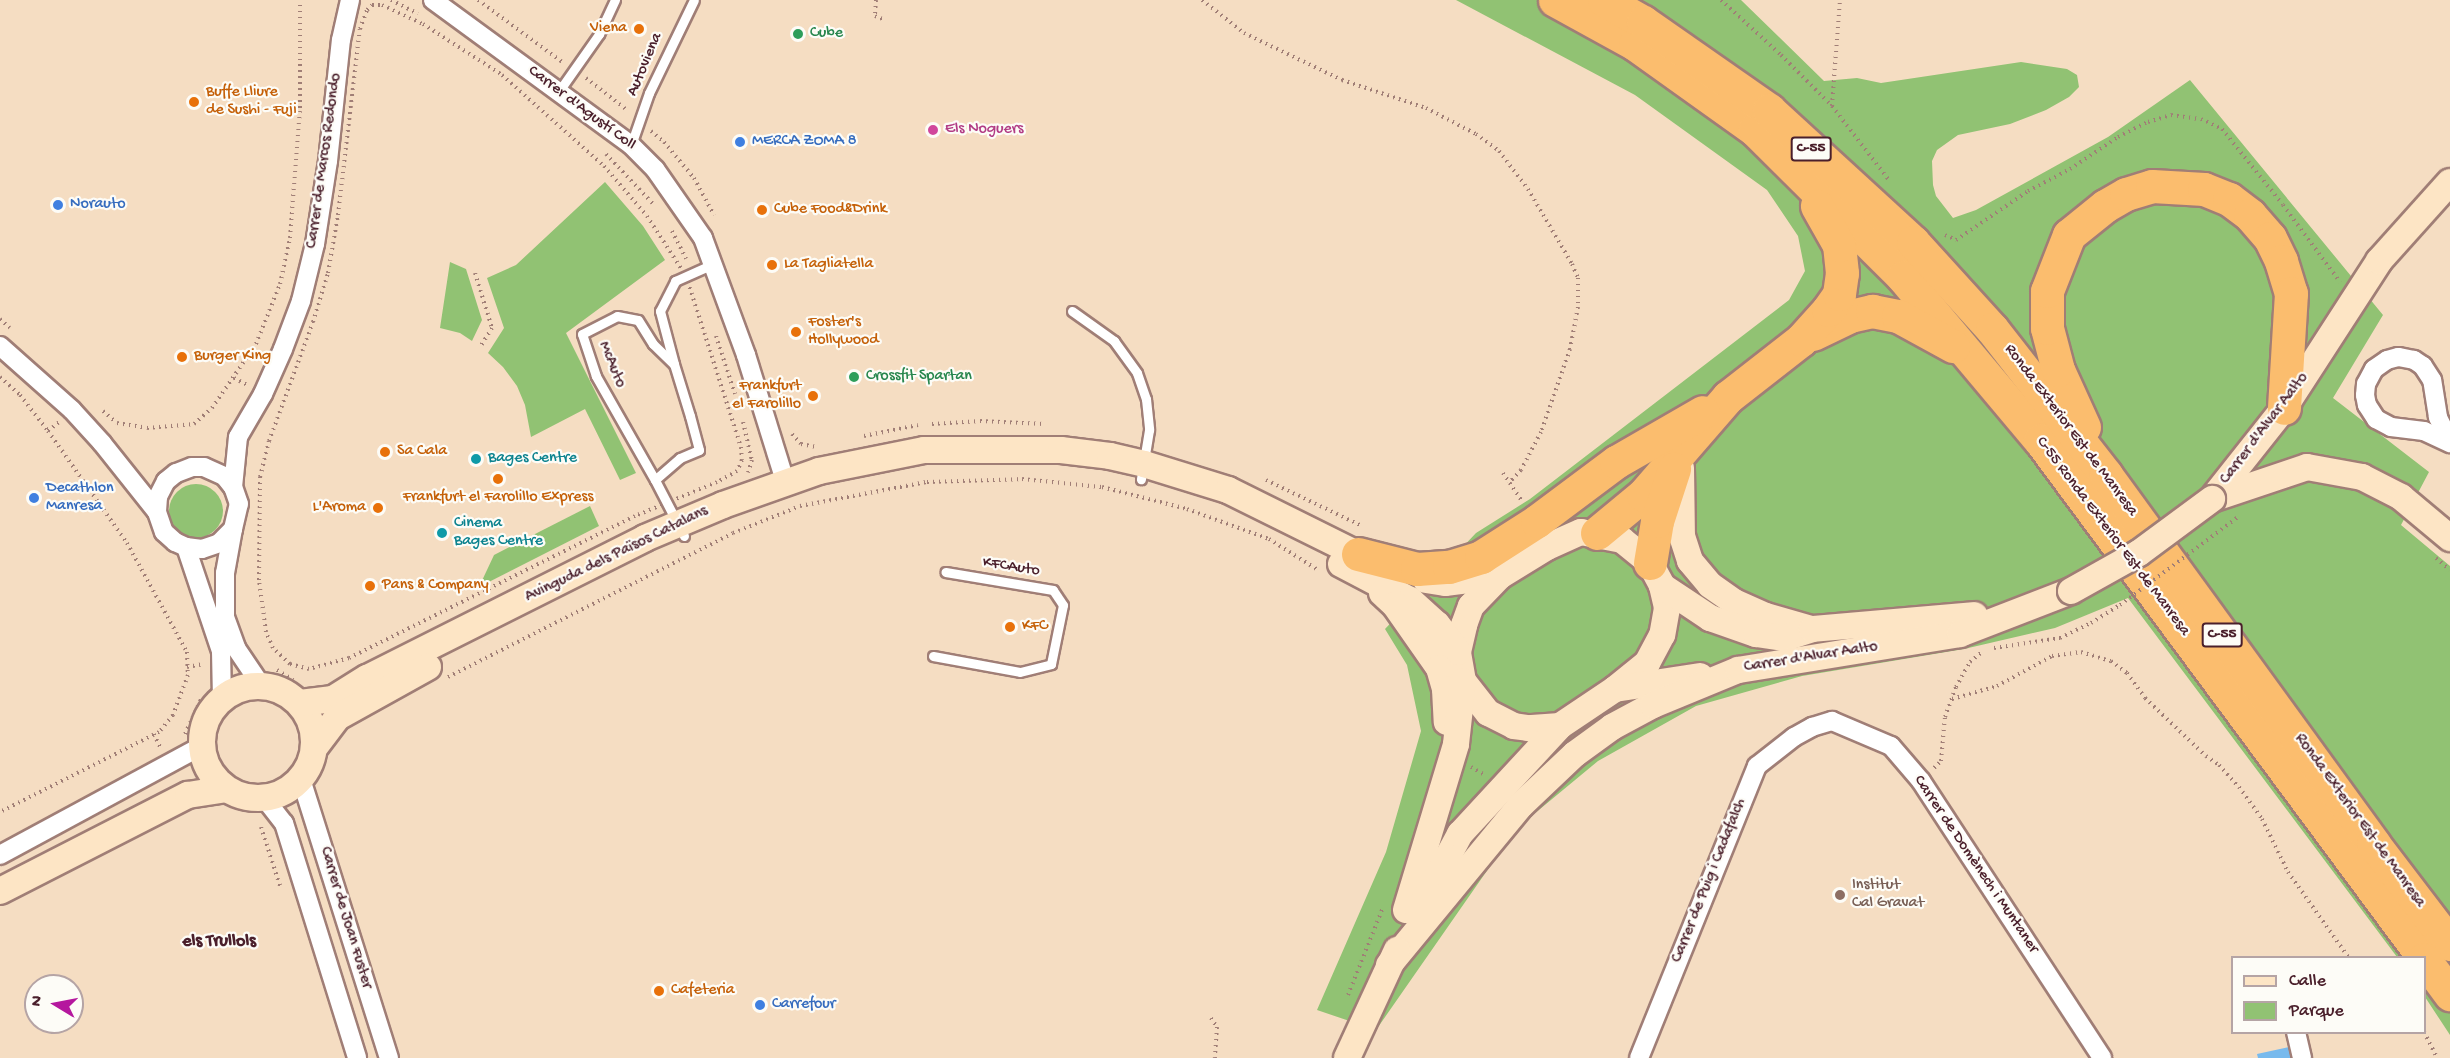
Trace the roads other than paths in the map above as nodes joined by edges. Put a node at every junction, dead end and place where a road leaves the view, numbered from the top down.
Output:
1 (350, 0) edge
2 (434, 0) edge
3 (615, 0) edge
4 (694, 0) edge
5 (1555, 0) edge
6 (1604, 0) edge
7 (559, 91) junction
8 (631, 145) junction
9 (1797, 171) junction
10 (2450, 182) edge
11 (713, 264) junction
12 (1072, 311) dead end
13 (1802, 340) junction
14 (0, 346) edge
15 (1974, 359) junction
16 (674, 364) junction
17 (1728, 397) junction
18 (2284, 408) junction
19 (2450, 443) edge
20 (1680, 451) junction
21 (1143, 471) junction
22 (2106, 475) junction
23 (655, 480) junction
24 (785, 481) junction
25 (234, 487) junction
26 (2212, 499) junction
27 (157, 512) junction
28 (677, 523) junction
29 (233, 529) junction
30 (1597, 533) junction
31 (186, 547) junction
32 (2442, 547) edge
33 (1361, 565) junction
34 (946, 572) dead end
35 (1656, 574) junction
36 (1500, 576) junction
37 (2021, 610) junction
38 (1812, 629) junction
39 (1458, 652) junction
40 (933, 656) dead end
41 (1738, 670) junction
42 (266, 676) junction
43 (1463, 681) junction
44 (1615, 689) junction
45 (301, 693) junction
46 (222, 699) junction
47 (1560, 726) junction
48 (1812, 727) joint
49 (315, 747) junction
50 (204, 755) junction
51 (1449, 770) junction
52 (301, 779) junction
53 (226, 789) junction
54 (188, 795) junction
55 (262, 810) junction
56 (0, 855) edge
57 (0, 891) edge
58 (2450, 944) edge
59 (2423, 956) edge
60 (2426, 961) edge
61 (1389, 965) junction
62 (2450, 994) edge
63 (2296, 1034) edge
64 (357, 1058) edge
65 (389, 1058) edge
66 (1347, 1058) edge
67 (1639, 1058) edge
68 (2102, 1058) edge
69 (2302, 1058) edge

1 - 25 street, Carrer de Marcos Redondo
2 - 7 street, Carrer d'Agustí Coll
3 - 7 lane
4 - 8 lane, Autoviena
5 - 9 highway, C-55
6 - 22 highway, Ronda Exterior Est de Manresa / C-55
7 - 8 street, Carrer d'Agustí Coll
8 - 11 street, Carrer d'Agustí Coll
9 - 13 highway
9 - 15 highway, C-55 Ronda Exterior Est de Manresa / C-55
10 - 18 street, Carrer d'Alvar Aalto
11 - 16 lane
11 - 24 street, Carrer d'Agustí Coll
12 - 21 lane
13 - 15 highway
13 - 17 highway
14 - 27 street
15 - 59 highway, C-55 Ronda Exterior Est de Manresa / C-55
16 - 23 lane, McAuto
16 - 23 lane, McAuto
17 - 20 highway
17 - 33 highway
18 - 22 highway
18 - 26 street, Carrer d'Alvar Aalto
19 - 19 street
20 - 30 highway
20 - 35 highway
20 - 38 street
21 - 24 street, Avinguda dels Països Catalans
21 - 28 street, Avinguda dels Països Catalans
21 - 33 street, Avinguda dels Països Catalans
22 - 58 highway, Ronda Exterior Est de Manresa / C-55
23 - 28 lane, McAuto
24 - 28 street, Avinguda dels Països Catalans
25 - 27 street
25 - 29 street
26 - 32 street
26 - 37 street, Carrer d'Alvar Aalto, bridge
27 - 31 street
28 - 45 street, Avinguda dels Països Catalans
28 - 49 street, Avinguda dels Països Catalans
29 - 31 street
29 - 42 street
30 - 35 street
30 - 36 street
31 - 46 street
33 - 36 street, Avinguda dels Països Catalans
33 - 39 street
33 - 51 street
34 - 40 lane, KFCAuto
35 - 38 street, Carrer d'Alvar Aalto
35 - 44 street
36 - 39 street
37 - 38 street, Carrer d'Alvar Aalto
37 - 41 street, Carrer d'Alvar Aalto
39 - 43 street
41 - 44 street
41 - 61 street, Carrer d'Alvar Aalto
42 - 45 street
42 - 46 street
43 - 47 street
43 - 51 street, Carrer d'Alvar Aalto
44 - 47 street
45 - 49 street
46 - 50 street
47 - 61 street, Carrer d'Alvar Aalto
48 - 67 street, Carrer de Puig i Cadafalch
48 - 68 street, Carrer de Domènech i Muntaner
49 - 52 street
50 - 53 street
50 - 54 street
50 - 56 street
51 - 61 street, Carrer d'Alvar Aalto
52 - 55 street
52 - 65 street, Carrer de Joan Fuster
53 - 54 street
53 - 55 street
54 - 57 street
55 - 64 street, Carrer de Joan Fuster
60 - 62 highway, C-55 Ronda Exterior Est de Manresa / C-55
61 - 66 street, Carrer d'Alvar Aalto
63 - 69 street

